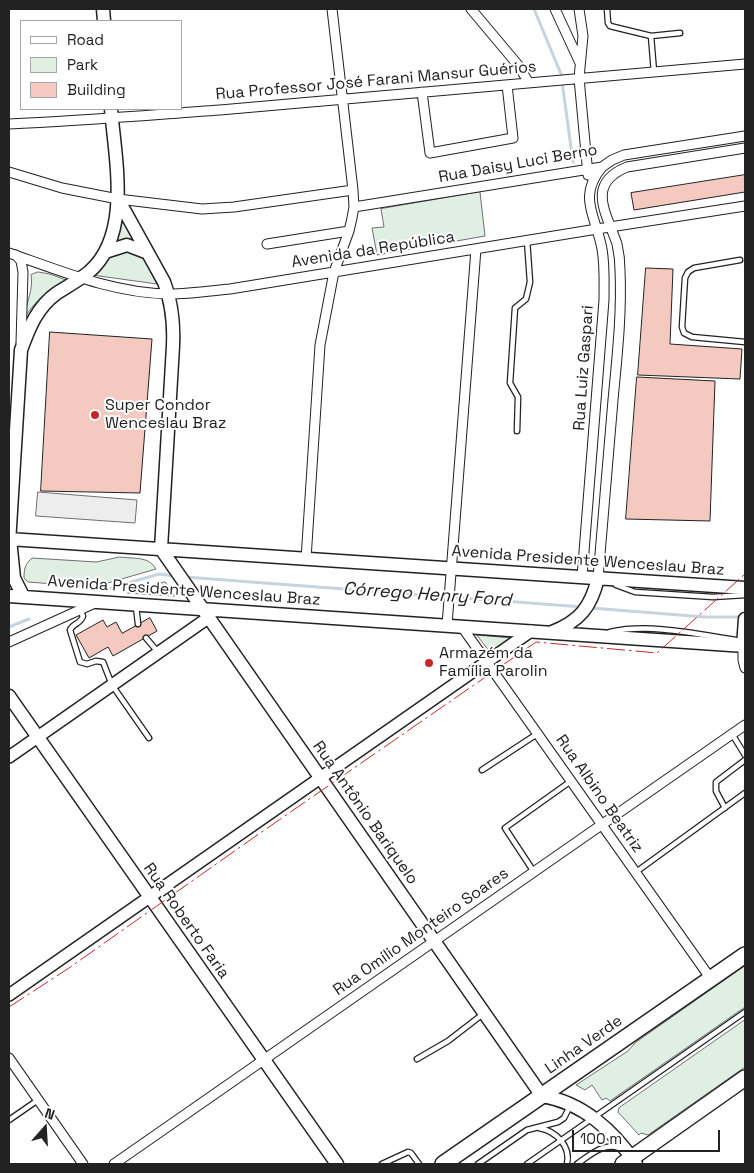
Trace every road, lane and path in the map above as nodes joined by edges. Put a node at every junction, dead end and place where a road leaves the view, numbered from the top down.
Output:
1 (332, 9) edge
2 (471, 9) edge
3 (555, 9) edge
4 (579, 9) edge
5 (607, 9) edge
6 (680, 33) dead end
7 (651, 36) junction
8 (745, 64) edge
9 (580, 65) junction
10 (654, 72) junction
11 (579, 78) junction
12 (529, 83) junction
13 (507, 85) junction
14 (422, 92) junction
15 (343, 99) junction
16 (112, 114) edge
17 (9, 124) edge
18 (745, 136) edge
19 (745, 148) edge
20 (602, 167) junction
21 (587, 169) junction
22 (9, 172) edge
23 (610, 177) joint
24 (353, 190) junction
25 (589, 190) junction
26 (118, 200) junction
27 (745, 206) edge
28 (354, 207) junction
29 (610, 227) junction
30 (597, 229) junction
31 (349, 231) junction
32 (527, 240) junction
33 (267, 244) dead end
34 (476, 249) junction
35 (106, 252) junction
36 (148, 253) junction
37 (12, 254) edge
38 (740, 260) dead end
39 (44, 265) junction
40 (23, 272) junction
41 (334, 272) junction
42 (82, 278) junction
43 (168, 294) junction
44 (745, 342) edge
45 (21, 350) junction
46 (517, 431) dead end
47 (9, 541) edge
48 (161, 549) junction
49 (306, 559) junction
50 (451, 573) junction
51 (582, 577) junction
52 (598, 581) junction
53 (745, 588) edge
54 (745, 595) edge
55 (9, 596) edge
56 (22, 596) junction
57 (98, 602) junction
58 (136, 604) junction
59 (79, 610) junction
60 (205, 613) junction
61 (745, 619) edge
62 (138, 624) dead end
63 (448, 626) junction
64 (462, 626) junction
65 (531, 631) junction
66 (551, 633) junction
67 (146, 638) dead end
68 (744, 641) edge
69 (9, 642) edge
70 (158, 653) junction
71 (488, 662) junction
72 (745, 668) edge
73 (112, 685) junction
74 (9, 696) edge
75 (745, 725) edge
76 (538, 733) junction
77 (732, 734) junction
78 (38, 737) junction
79 (149, 738) dead end
80 (745, 755) edge
81 (9, 757) edge
82 (745, 760) edge
83 (482, 770) dead end
84 (320, 778) junction
85 (571, 781) junction
86 (745, 793) edge
87 (725, 808) junction
88 (602, 824) junction
89 (534, 872) junction
90 (636, 872) junction
91 (150, 897) junction
92 (434, 941) junction
93 (745, 955) edge
94 (711, 979) junction
95 (9, 995) edge
96 (745, 1012) edge
97 (484, 1013) junction
98 (9, 1058) edge
99 (417, 1059) dead end
100 (264, 1060) junction
101 (745, 1078) edge
102 (542, 1096) junction
103 (38, 1100) junction
104 (567, 1102) junction
105 (594, 1118) junction
106 (9, 1120) edge
107 (538, 1127) junction
108 (561, 1140) junction
109 (630, 1162) edge
110 (82, 1164) edge
111 (114, 1164) edge
112 (337, 1164) edge
113 (382, 1164) edge
114 (419, 1164) edge
115 (443, 1164) edge
116 (478, 1164) edge
117 (527, 1164) edge
118 (567, 1164) edge
119 (576, 1164) edge

1 - 15 street
2 - 12 street
3 - 9 street
4 - 9 street, Rua Luiz Gaspari
5 - 7 lane
6 - 7 lane
7 - 10 lane
8 - 10 street, Rua Professor José Farani Mansur Guérios
9 - 11 street, Rua Luiz Gaspari
10 - 11 street, Rua Professor José Farani Mansur Guérios
11 - 12 street, Rua Professor José Farani Mansur Guérios
11 - 21 street, Rua Luiz Gaspari
12 - 13 street, Rua Professor José Farani Mansur Guérios
13 - 14 street, Rua Professor José Farani Mansur Guérios
13 - 14 street
14 - 15 street, Rua Professor José Farani Mansur Guérios
15 - 16 street, Rua Professor José Farani Mansur Guérios
15 - 24 street
16 - 17 street, Rua Professor José Farani Mansur Guérios
16 - 26 main road
18 - 20 street, Rua Daisy Luci Berno
19 - 23 street, Rua Daisy Luci Berno
20 - 21 street, Rua Daisy Luci Berno
20 - 25 street
21 - 25 street, Rua Luiz Gaspari
21 - 28 street, Rua Daisy Luci Berno
22 - 26 street
23 - 29 street, Rua Luiz Gaspari
24 - 26 street
24 - 28 street
25 - 30 street, Rua Luiz Gaspari
26 - 35 main road
26 - 36 main road
27 - 29 street, Avenida da República
28 - 31 street
29 - 30 street, Avenida da República
29 - 52 street, Rua Luiz Gaspari
30 - 32 street, Avenida da República
30 - 51 street, Rua Luiz Gaspari
31 - 33 street
31 - 41 street
32 - 34 street, Avenida da República
32 - 46 lane
34 - 41 street, Avenida da República
34 - 50 street
35 - 36 main road
35 - 42 main road
36 - 43 main road
37 - 39 street, Avenida da República
37 - 40 street
38 - 44 lane
39 - 40 street
39 - 42 street, Avenida da República
40 - 45 street
41 - 43 street, Avenida da República
41 - 49 street
42 - 43 street, Avenida da República
42 - 45 main road
43 - 48 main road
45 - 47 main road
47 - 48 main road, Avenida Presidente Wenceslau Braz
47 - 56 main road
48 - 49 main road, Avenida Presidente Wenceslau Braz
48 - 60 main road, Rua Antônio Bariquelo
49 - 50 main road, Avenida Presidente Wenceslau Braz
50 - 51 main road, Avenida Presidente Wenceslau Braz
50 - 63 street
51 - 52 main road, Avenida Presidente Wenceslau Braz
52 - 53 main road, Avenida Presidente Wenceslau Braz
52 - 54 lane
52 - 66 main road
55 - 56 main road, Avenida Presidente Wenceslau Braz
56 - 57 main road, Avenida Presidente Wenceslau Braz
57 - 58 main road, Avenida Presidente Wenceslau Braz
57 - 59 street
58 - 60 main road, Avenida Presidente Wenceslau Braz
58 - 62 lane
59 - 69 street
59 - 73 lane
60 - 63 main road, Avenida Presidente Wenceslau Braz
60 - 70 street
60 - 84 main road, Rua Antônio Bariquelo
61 - 68 main road
63 - 64 main road, Avenida Presidente Wenceslau Braz
64 - 65 main road, Avenida Presidente Wenceslau Braz
64 - 71 street, Rua Albino Beatriz
65 - 66 main road, Avenida Presidente Wenceslau Braz
65 - 71 street
66 - 68 main road, Avenida Presidente Wenceslau Braz
67 - 70 lane
68 - 72 street
70 - 73 street
71 - 76 street, Rua Albino Beatriz
71 - 84 street
73 - 78 street
73 - 79 lane
74 - 78 main road, Rua Roberto Faria
75 - 77 street, Rua Omílio Monteiro Soares
76 - 83 lane
76 - 85 street, Rua Albino Beatriz
77 - 80 lane
77 - 88 street, Rua Omílio Monteiro Soares
78 - 81 street
78 - 91 main road, Rua Roberto Faria
82 - 87 lane
84 - 91 street
84 - 92 main road, Rua Antônio Bariquelo
85 - 88 street, Rua Albino Beatriz
85 - 89 lane
86 - 87 lane
87 - 90 lane
88 - 89 street, Rua Omílio Monteiro Soares
88 - 90 street, Rua Albino Beatriz
89 - 92 street, Rua Omílio Monteiro Soares
90 - 94 street, Rua Albino Beatriz
91 - 95 street
91 - 100 main road, Rua Roberto Faria
92 - 97 main road, Rua Antônio Bariquelo
92 - 100 street, Rua Omílio Monteiro Soares
93 - 94 highway, Linha Verde
94 - 102 highway, Linha Verde
96 - 105 lane
97 - 99 lane
97 - 102 main road, Rua Antônio Bariquelo
98 - 103 street
100 - 111 street, Rua Omílio Monteiro Soares
100 - 112 main road, Rua Roberto Faria
101 - 109 highway
102 - 104 main road
102 - 115 highway, Linha Verde
103 - 106 lane
103 - 110 street
104 - 105 main road
104 - 107 lane
105 - 108 lane
105 - 109 main road
107 - 108 lane
107 - 116 lane
108 - 117 lane
108 - 118 lane
109 - 119 lane
113 - 114 lane

